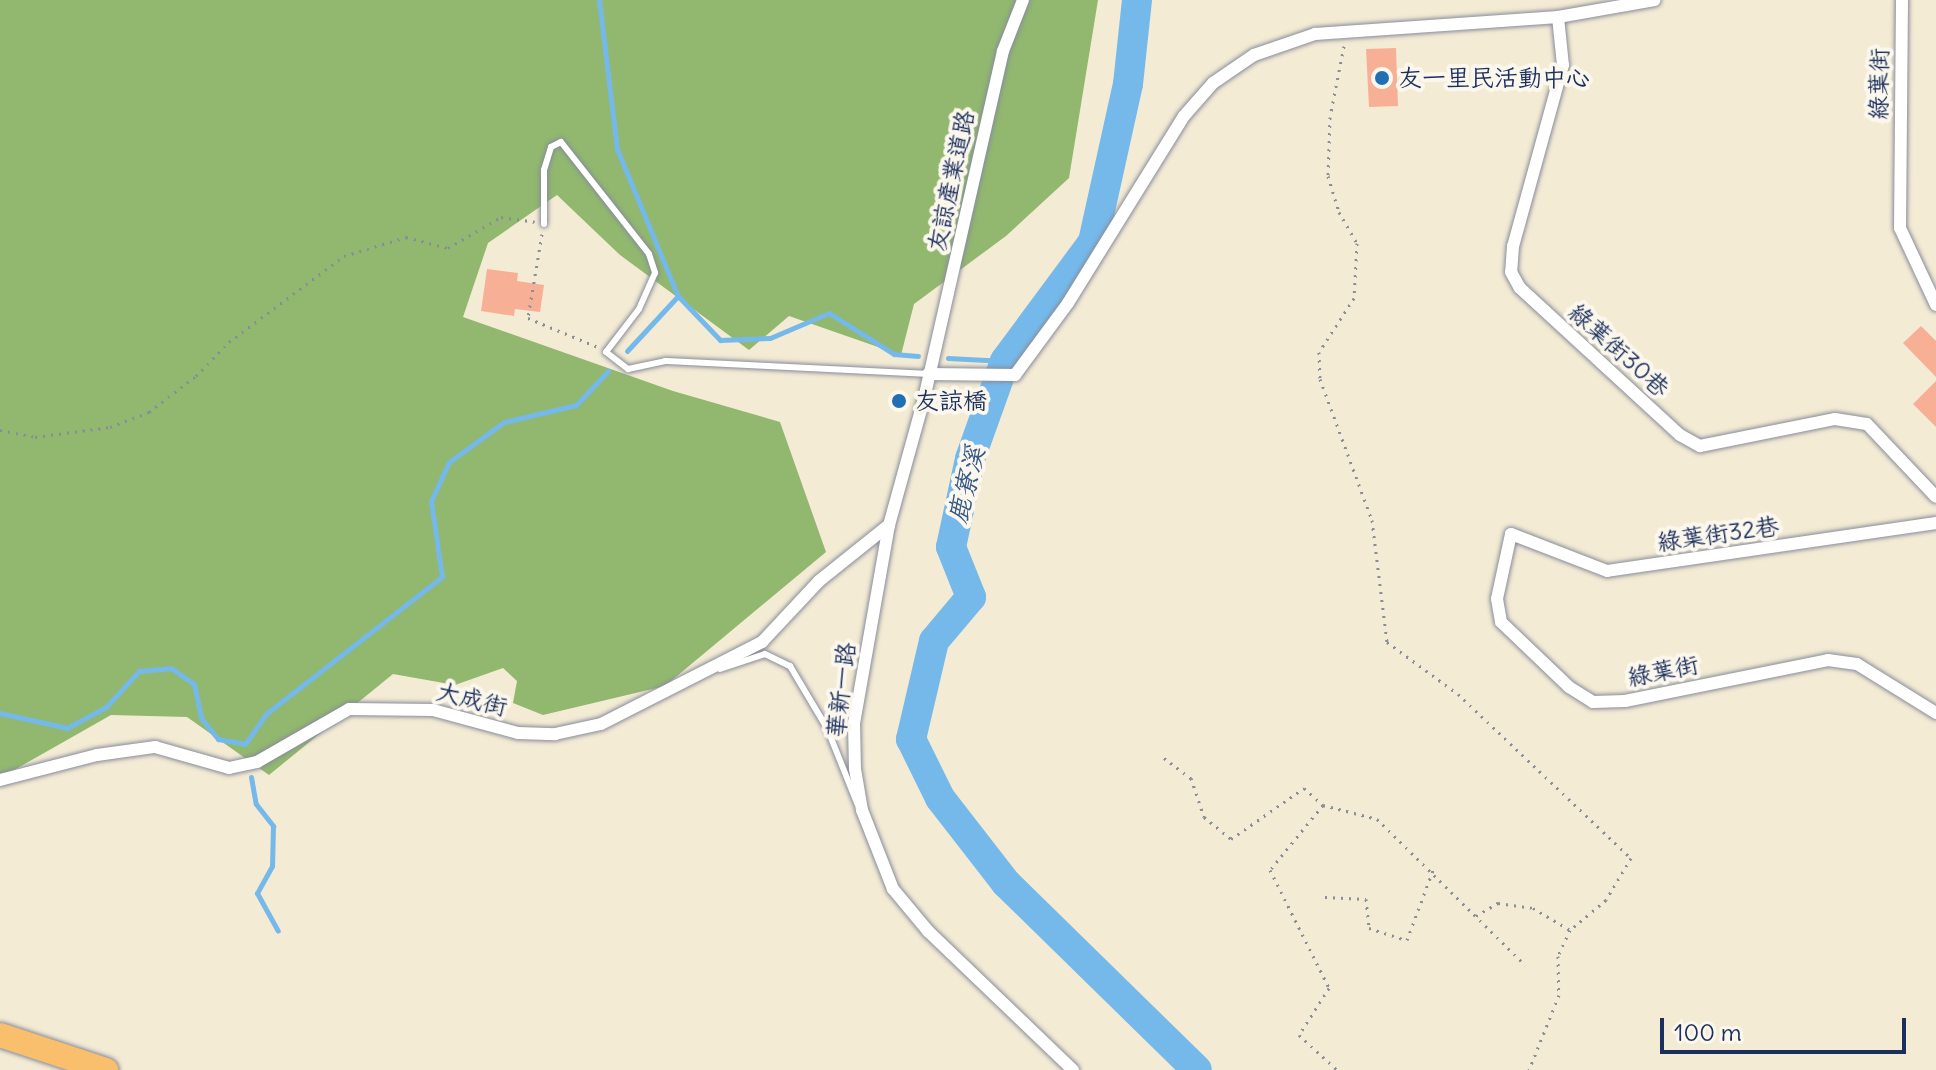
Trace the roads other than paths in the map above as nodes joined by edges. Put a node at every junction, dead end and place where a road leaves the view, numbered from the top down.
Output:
1 (1023, 0) edge
2 (1655, 0) edge
3 (1902, 0) edge
4 (1558, 17) junction
5 (544, 224) road end
6 (1936, 305) edge
7 (928, 374) junction
8 (1936, 497) edge
9 (1936, 523) edge
10 (889, 525) junction
11 (1511, 534) joint
12 (682, 681) junction
13 (1936, 713) edge
14 (0, 780) edge
15 (862, 810) junction
16 (0, 1035) edge
17 (106, 1070) edge
18 (1073, 1070) edge

1 - 7 street, 友諒產業道路
2 - 4 street
3 - 6 street, 綠葉街
4 - 7 street
4 - 8 street, 綠葉街30巷
5 - 7 lane
7 - 10 street, 華新一路
9 - 11 street, 綠葉街32巷
10 - 12 street, 大成街
10 - 15 street, 華新一路
11 - 13 street, 綠葉街
12 - 14 street, 大成街
12 - 15 lane
15 - 18 street, 華新一路
16 - 17 highway

